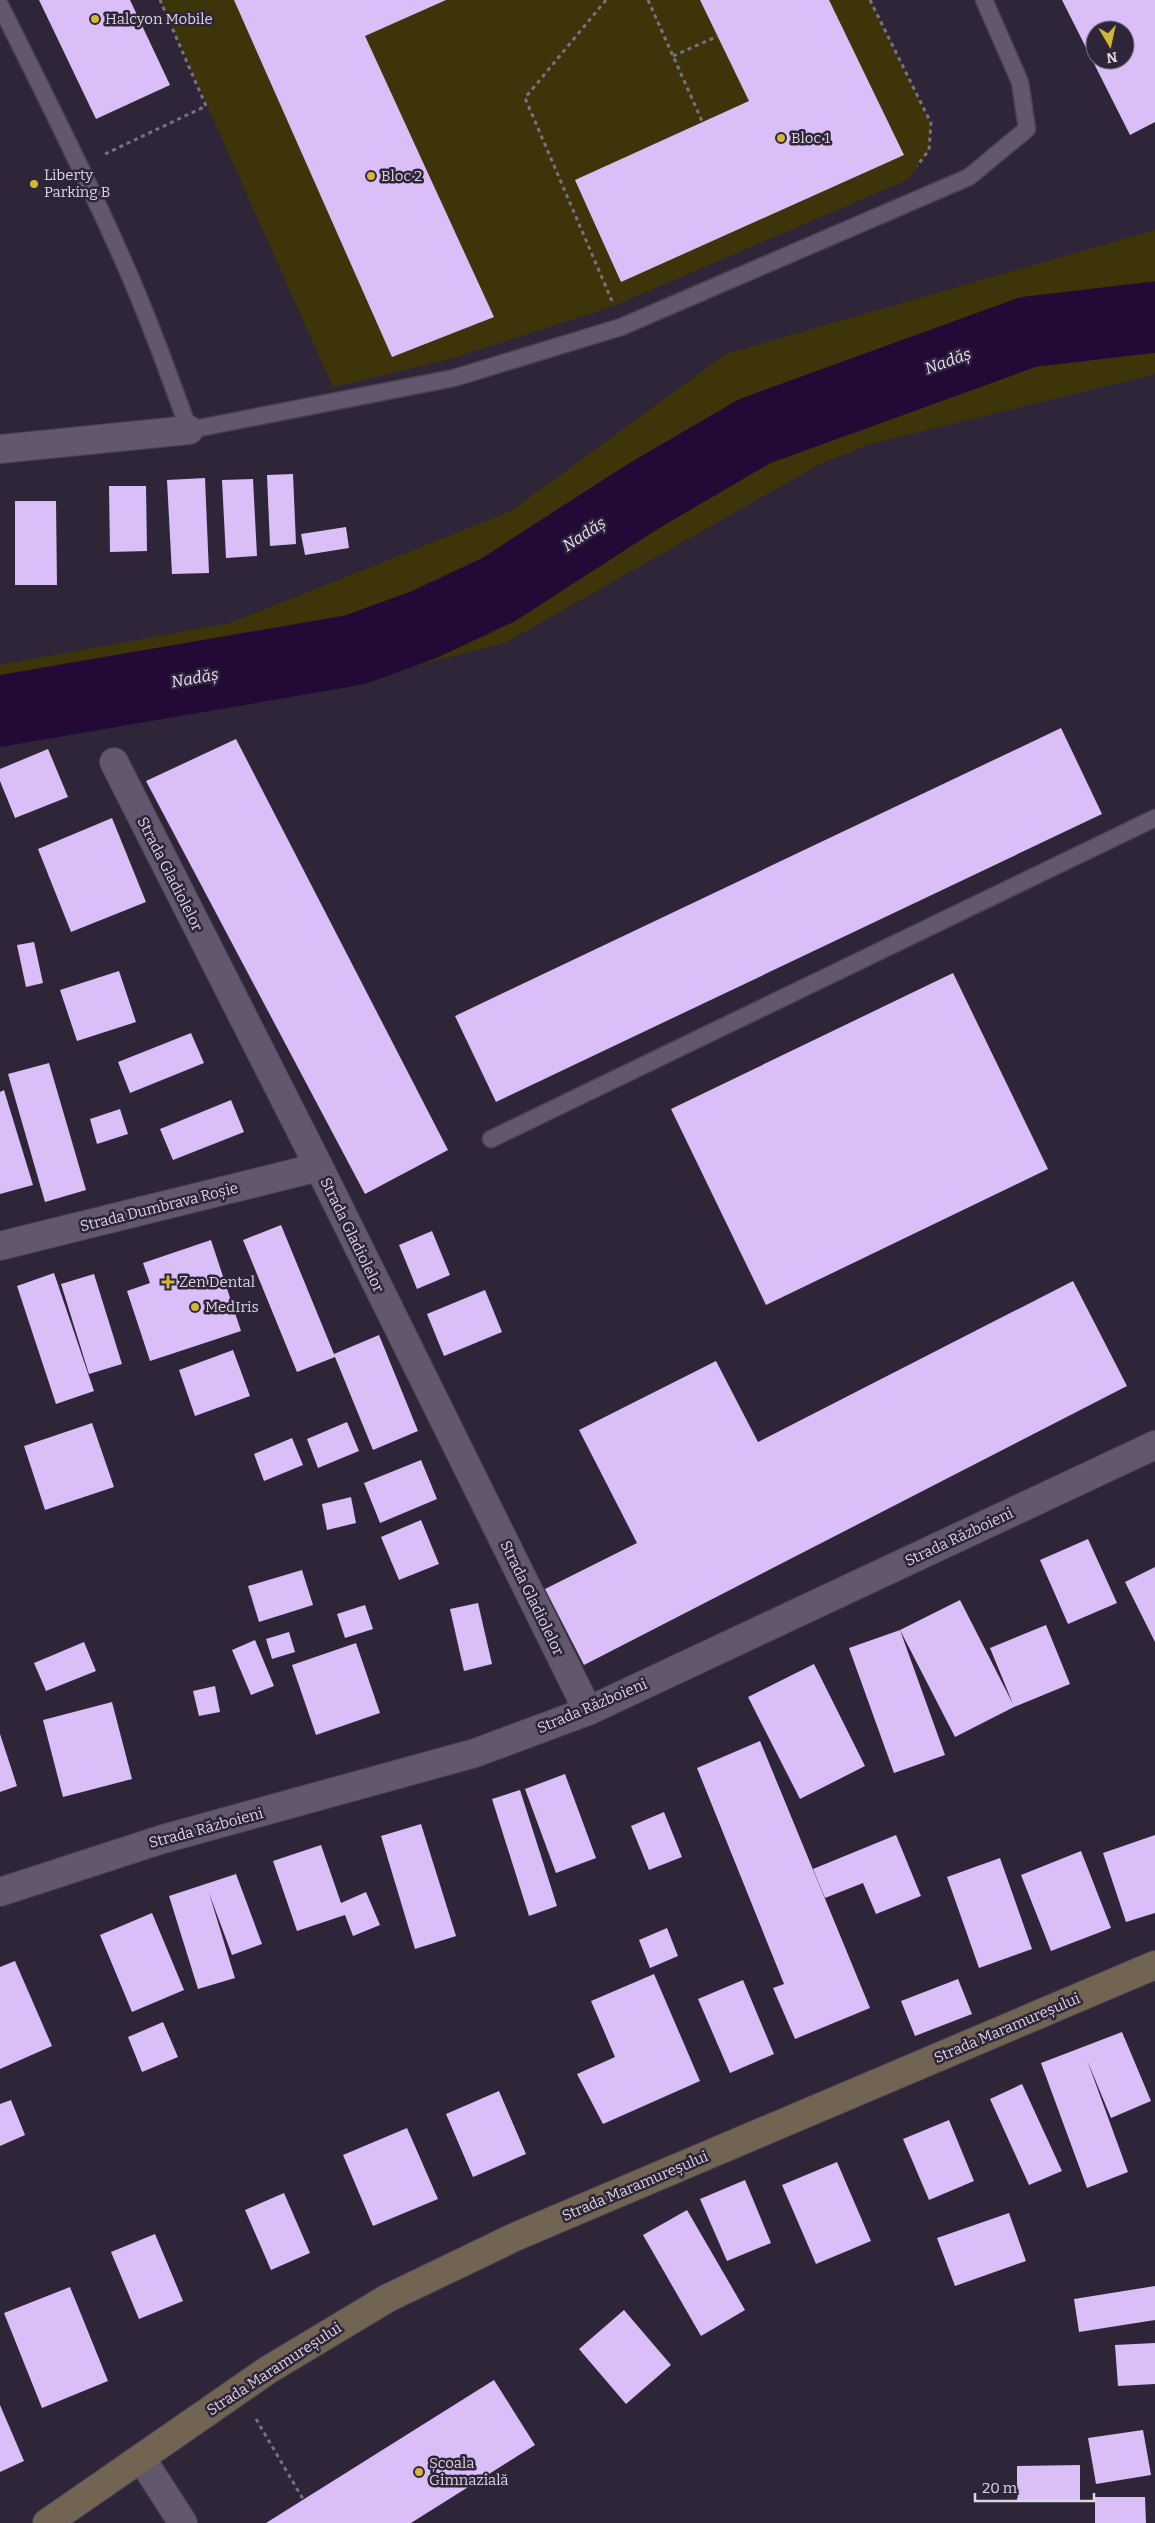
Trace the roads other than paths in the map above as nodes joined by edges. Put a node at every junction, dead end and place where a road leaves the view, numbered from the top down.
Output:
1 (984, 0) edge
2 (0, 5) edge
3 (190, 430) junction
4 (0, 449) edge
5 (114, 762) dead end
6 (1155, 818) edge
7 (491, 1139) dead end
8 (319, 1167) junction
9 (0, 1246) edge
10 (1155, 1445) edge
11 (588, 1711) junction
12 (0, 1892) edge
13 (1155, 1965) edge
14 (141, 2458) junction
15 (47, 2523) edge
16 (183, 2523) edge

1 - 3 lane
2 - 3 lane
3 - 4 street
5 - 8 street, Strada Gladiolelor
6 - 7 lane
8 - 9 street, Strada Dumbrava Roșie
8 - 11 street, Strada Gladiolelor
10 - 11 street, Strada Războieni
11 - 12 street, Strada Războieni
13 - 14 main road, Strada Maramureșului
14 - 15 main road, Strada Maramureșului
14 - 16 street

